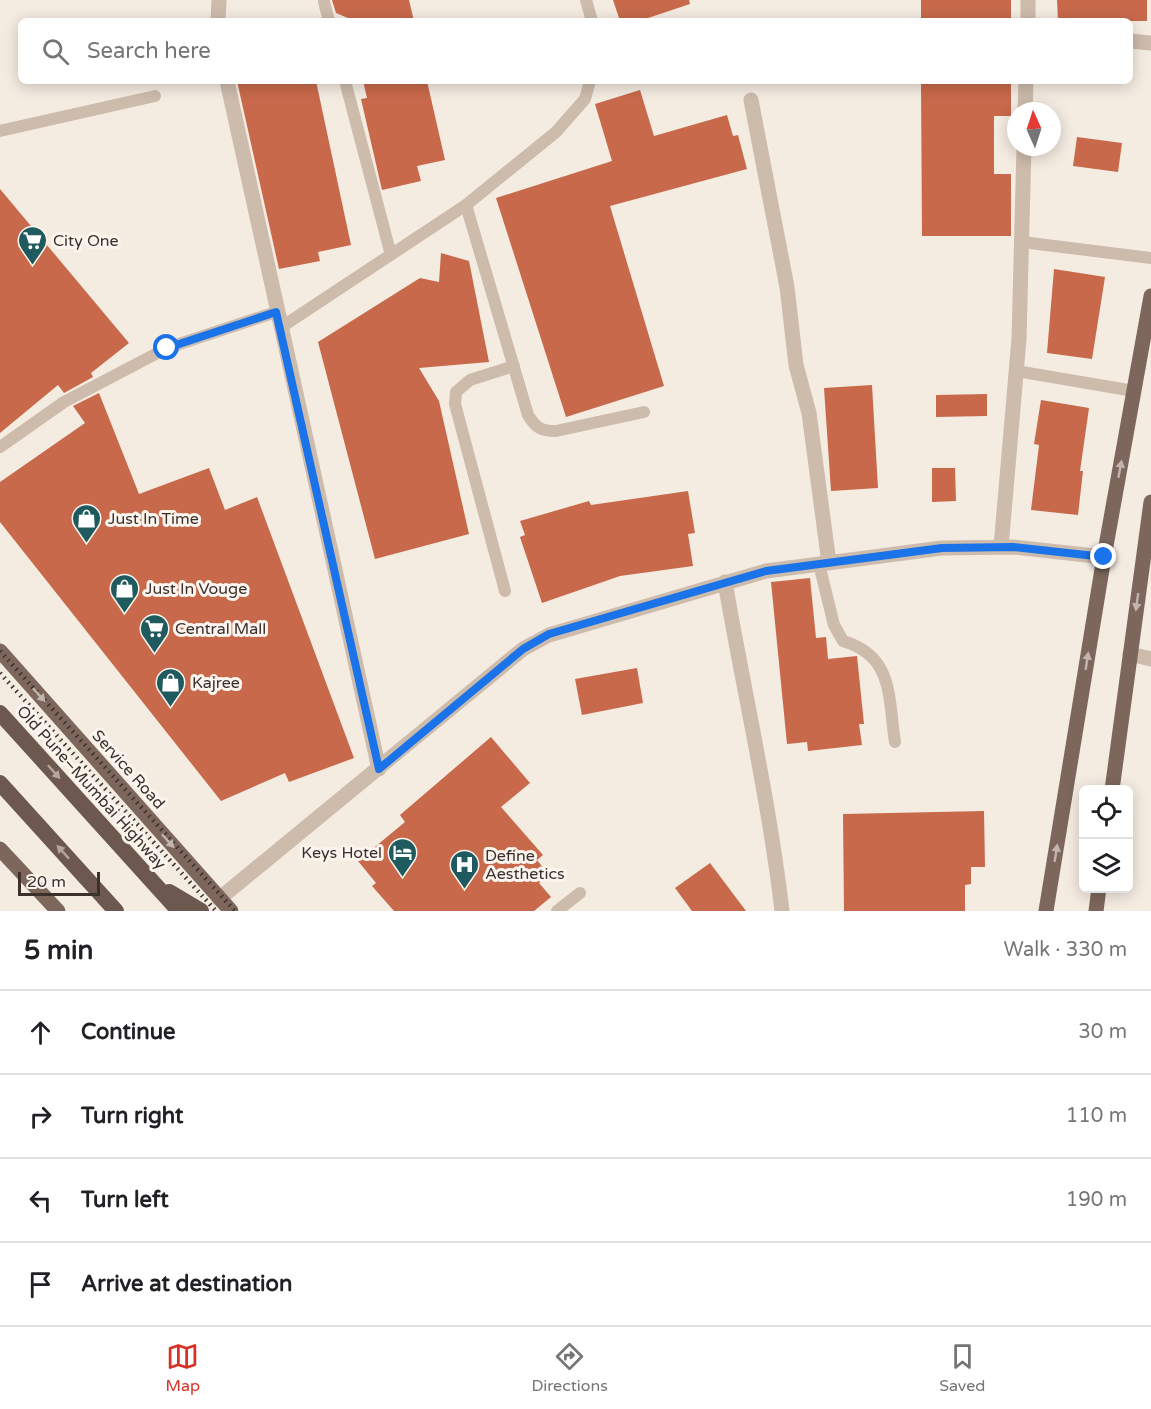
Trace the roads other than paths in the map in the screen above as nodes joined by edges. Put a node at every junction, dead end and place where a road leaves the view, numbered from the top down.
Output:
1 (219, 0) edge
2 (586, 0) edge
3 (1028, 0) edge
4 (324, 2) dead end
5 (218, 18) edge
6 (328, 18) edge
7 (591, 18) edge
8 (1028, 18) edge
9 (1133, 41) edge
10 (1151, 43) edge
11 (228, 84) edge
12 (346, 84) edge
13 (589, 84) edge
14 (1026, 84) edge
15 (155, 96) dead end
16 (751, 100) dead end
17 (1025, 102) edge
18 (0, 131) edge
19 (1024, 156) edge
20 (466, 205) junction
21 (1022, 242) junction
22 (391, 255) junction
23 (1151, 258) edge
24 (1151, 296) edge
25 (276, 312) junction
26 (280, 328) junction
27 (514, 366) junction
28 (1016, 372) junction
29 (1134, 391) junction
30 (644, 412) dead end
31 (0, 447) edge
32 (1151, 502) edge
33 (1149, 530) edge
34 (1001, 547) junction
35 (1104, 557) junction
36 (824, 563) junction
37 (725, 582) junction
38 (505, 591) dead end
39 (0, 651) edge
40 (1130, 654) junction
41 (1151, 659) edge
42 (0, 713) edge
43 (895, 742) dead end
44 (379, 769) junction
45 (0, 783) edge
46 (1113, 785) edge
47 (0, 849) edge
48 (158, 886) junction
49 (580, 893) dead end
50 (1098, 893) edge
51 (219, 899) junction
52 (58, 911) edge
53 (116, 911) edge
54 (179, 911) edge
55 (201, 911) edge
56 (231, 911) edge
57 (557, 911) edge
58 (782, 911) edge
59 (1047, 911) edge
60 (1096, 911) edge

1 - 5 street
2 - 7 lane
3 - 8 street
4 - 6 lane
9 - 10 street
11 - 25 street
12 - 22 lane
13 - 20 lane
14 - 17 street
15 - 18 lane
16 - 36 street
19 - 21 street
20 - 22 lane
20 - 27 lane
21 - 23 lane
21 - 28 street
22 - 26 lane
24 - 29 main road
25 - 26 street
25 - 31 lane
26 - 44 street
27 - 30 lane
27 - 38 lane
28 - 29 lane
28 - 34 street
35 -> 29 main road
32 - 33 main road
33 -> 40 main road
34 - 35 street
34 - 36 street
59 -> 35 main road
36 - 37 street
36 - 43 lane
37 - 44 street
37 - 58 street
39 -> 51 main road, Service Road
40 - 41 street
40 - 46 main road
42 -> 48 highway, Old Pune–Mumbai Highway
44 - 51 street
53 -> 45 highway
47 - 52 main road
48 - 54 highway, Old Pune–Mumbai Highway
48 - 55 highway
49 - 57 lane
50 - 60 main road
51 - 56 main road, Service Road

